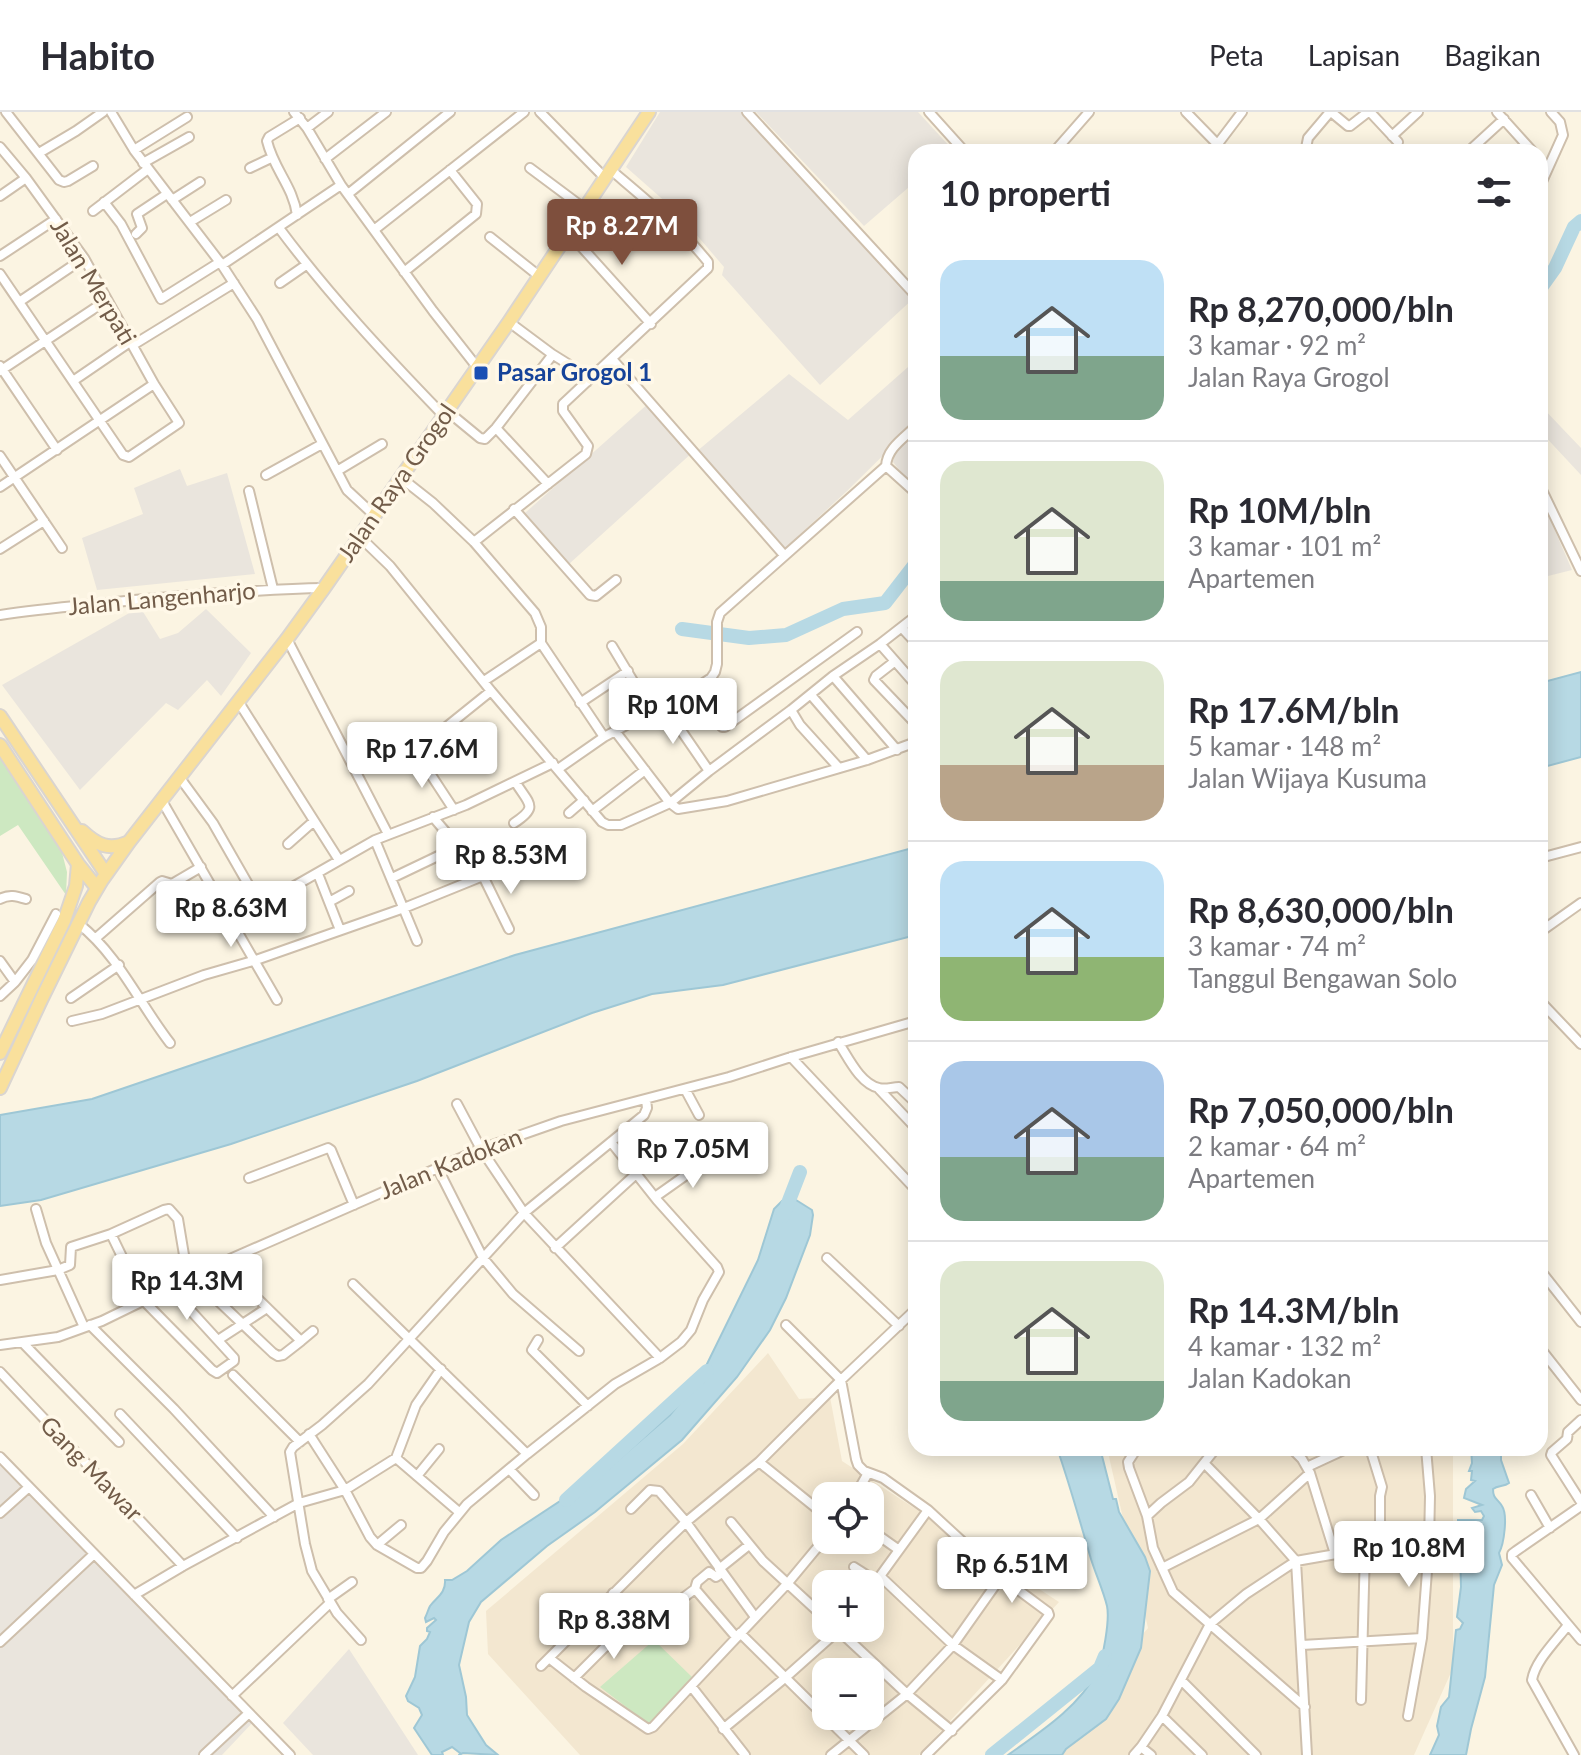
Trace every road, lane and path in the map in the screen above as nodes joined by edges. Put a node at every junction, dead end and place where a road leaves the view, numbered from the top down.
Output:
1 (103, 112) edge
2 (111, 112) edge
3 (328, 112) edge
4 (386, 112) edge
5 (450, 112) edge
6 (524, 112) edge
7 (540, 112) edge
8 (649, 112) edge
9 (747, 112) edge
10 (929, 112) edge
11 (1089, 112) edge
12 (1186, 112) edge
13 (1242, 112) edge
14 (1330, 112) edge
15 (1369, 112) edge
16 (1418, 112) edge
17 (1551, 112) edge
18 (10, 113) edge
19 (297, 115) edge
20 (1501, 116) edge
21 (187, 117) dead end
22 (307, 128) junction
23 (189, 137) dead end
24 (958, 144) edge
25 (1061, 144) edge
26 (1216, 144) edge
27 (1218, 144) edge
28 (1307, 144) edge
29 (1475, 144) edge
30 (1523, 144) edge
31 (0, 147) edge
32 (134, 150) junction
33 (39, 153) junction
34 (271, 158) junction
35 (325, 159) junction
36 (93, 166) dead end
37 (146, 166) junction
38 (250, 168) dead end
39 (530, 168) dead end
40 (1549, 169) edge
41 (450, 170) junction
42 (608, 174) junction
43 (26, 178) junction
44 (200, 182) dead end
45 (341, 185) junction
46 (348, 194) junction
47 (0, 196) edge
48 (170, 197) junction
49 (226, 200) dead end
50 (104, 202) junction
51 (585, 209) junction
52 (93, 211) dead end
53 (297, 215) junction
54 (56, 219) junction
55 (190, 222) junction
56 (279, 228) junction
57 (374, 230) junction
58 (569, 233) junction
59 (136, 234) dead end
60 (490, 237) dead end
61 (0, 256) edge
62 (84, 258) junction
63 (221, 263) junction
64 (306, 265) junction
65 (404, 272) junction
66 (0, 274) edge
67 (539, 276) junction
68 (234, 283) junction
69 (280, 283) dead end
70 (908, 287) edge
71 (107, 300) junction
72 (19, 302) junction
73 (509, 322) junction
74 (651, 324) junction
75 (45, 341) junction
76 (132, 344) junction
77 (552, 354) junction
78 (612, 359) junction
79 (477, 367) junction
80 (1, 369) edge
81 (73, 381) junction
82 (587, 382) junction
83 (154, 384) junction
84 (444, 413) junction
85 (99, 420) junction
86 (496, 428) junction
87 (908, 434) edge
88 (322, 444) junction
89 (382, 444) dead end
90 (57, 450) junction
91 (0, 456) edge
92 (886, 466) junction
93 (337, 471) junction
94 (266, 475) dead end
95 (15, 477) junction
96 (400, 477) junction
97 (548, 484) junction
98 (908, 486) edge
99 (0, 487) edge
100 (249, 491) dead end
101 (1548, 503) edge
102 (514, 509) junction
103 (374, 515) junction
104 (44, 521) junction
105 (360, 537) junction
106 (474, 542) junction
107 (62, 548) dead end
108 (0, 549) edge
109 (784, 555) junction
110 (1581, 571) edge
111 (616, 580) dead end
112 (324, 588) junction
113 (273, 589) junction
114 (0, 615) edge
115 (908, 623) edge
116 (902, 628) junction
117 (857, 632) dead end
118 (908, 634) edge
119 (287, 639) junction
120 (541, 640) junction
121 (880, 644) junction
122 (612, 646) dead end
123 (894, 662) junction
124 (628, 671) junction
125 (833, 676) junction
126 (908, 677) edge
127 (484, 681) junction
128 (694, 689) junction
129 (491, 691) junction
130 (811, 695) junction
131 (238, 701) junction
132 (580, 703) junction
133 (663, 704) junction
134 (791, 710) junction
135 (651, 711) junction
136 (908, 716) edge
137 (2, 721) edge
138 (615, 731) junction
139 (604, 737) junction
140 (0, 745) edge
141 (908, 745) edge
142 (897, 750) junction
143 (416, 752) junction
144 (867, 760) junction
145 (404, 761) dead end
146 (555, 766) junction
147 (839, 768) junction
148 (645, 770) junction
149 (709, 771) junction
150 (180, 778) junction
151 (516, 783) junction
152 (584, 800) junction
153 (162, 801) junction
154 (670, 803) junction
155 (454, 810) junction
156 (592, 811) junction
157 (569, 813) dead end
158 (433, 817) junction
159 (314, 821) junction
160 (73, 822) junction
161 (514, 823) dead end
162 (388, 834) junction
163 (375, 840) junction
164 (129, 842) junction
165 (288, 844) dead end
166 (459, 846) junction
167 (1581, 847) edge
168 (1548, 856) edge
169 (339, 860) junction
170 (78, 864) junction
171 (201, 867) junction
172 (106, 874) junction
173 (318, 874) junction
174 (483, 876) junction
175 (392, 878) junction
176 (97, 888) junction
177 (349, 891) dead end
178 (0, 899) edge
179 (26, 899) dead end
180 (329, 902) junction
181 (1581, 903) edge
182 (260, 905) junction
183 (404, 908) junction
184 (56, 914) dead end
185 (233, 921) junction
186 (79, 924) junction
187 (1548, 926) edge
188 (509, 929) dead end
189 (340, 930) junction
190 (96, 938) junction
191 (417, 941) dead end
192 (256, 960) junction
193 (0, 961) edge
194 (119, 965) junction
195 (15, 982) junction
196 (0, 996) edge
197 (71, 998) dead end
198 (141, 999) junction
199 (277, 1000) dead end
200 (1548, 1009) edge
201 (72, 1021) dead end
202 (908, 1023) edge
203 (838, 1042) junction
204 (170, 1043) dead end
205 (1581, 1044) edge
206 (0, 1053) edge
207 (791, 1057) junction
208 (0, 1088) edge
209 (877, 1088) junction
210 (685, 1089) junction
211 (908, 1095) edge
212 (646, 1099) junction
213 (457, 1104) dead end
214 (699, 1115) dead end
215 (908, 1120) edge
216 (611, 1142) junction
217 (481, 1149) junction
218 (713, 1156) dead end
219 (437, 1167) junction
220 (636, 1174) junction
221 (249, 1178) dead end
222 (908, 1181) edge
223 (655, 1197) junction
224 (354, 1205) junction
225 (36, 1209) dead end
226 (524, 1213) junction
227 (111, 1234) junction
228 (555, 1248) junction
229 (483, 1258) junction
230 (827, 1258) dead end
231 (221, 1263) junction
232 (58, 1270) junction
233 (191, 1278) junction
234 (0, 1280) edge
235 (1548, 1280) edge
236 (353, 1284) dead end
237 (170, 1288) junction
238 (143, 1300) junction
239 (267, 1308) junction
240 (908, 1317) edge
241 (1581, 1322) edge
242 (243, 1324) junction
243 (786, 1325) dead end
244 (87, 1326) junction
245 (899, 1326) junction
246 (313, 1331) dead end
247 (408, 1338) junction
248 (218, 1340) junction
249 (538, 1340) dead end
250 (301, 1341) junction
251 (23, 1343) junction
252 (0, 1345) edge
253 (579, 1351) dead end
254 (660, 1358) junction
255 (1548, 1358) edge
256 (441, 1369) junction
257 (0, 1372) edge
258 (233, 1375) dead end
259 (841, 1380) junction
260 (1581, 1400) edge
261 (588, 1406) junction
262 (120, 1414) dead end
263 (1581, 1420) edge
264 (309, 1434) junction
265 (119, 1442) dead end
266 (300, 1442) junction
267 (439, 1449) dead end
268 (527, 1454) junction
269 (1131, 1456) edge
270 (1210, 1456) edge
271 (1298, 1456) edge
272 (1334, 1456) edge
273 (1372, 1456) edge
274 (1427, 1456) edge
275 (0, 1457) edge
276 (396, 1458) junction
277 (759, 1462) junction
278 (1204, 1463) junction
279 (509, 1469) junction
280 (1309, 1470) junction
281 (868, 1473) junction
282 (417, 1476) junction
283 (863, 1482) edge
284 (29, 1487) junction
285 (345, 1490) junction
286 (534, 1495) dead end
287 (1531, 1495) dead end
288 (299, 1503) junction
289 (1581, 1504) edge
290 (812, 1505) edge
291 (631, 1509) dead end
292 (928, 1510) junction
293 (459, 1512) junction
294 (0, 1513) edge
295 (1147, 1516) junction
296 (274, 1517) junction
297 (1259, 1519) junction
298 (686, 1522) junction
299 (731, 1522) dead end
300 (401, 1525) dead end
301 (1550, 1528) junction
302 (237, 1538) junction
303 (884, 1539) edge
304 (1429, 1544) junction
305 (377, 1545) junction
306 (749, 1545) junction
307 (1380, 1548) junction
308 (1365, 1549) junction
309 (899, 1550) junction
310 (94, 1554) junction
311 (812, 1554) edge
312 (1335, 1554) junction
313 (1296, 1561) junction
314 (183, 1566) junction
315 (854, 1567) dead end
316 (1162, 1568) junction
317 (861, 1570) edge
318 (884, 1570) edge
319 (721, 1571) junction
320 (1001, 1577) junction
321 (352, 1582) dead end
322 (884, 1583) edge
323 (787, 1584) junction
324 (695, 1589) junction
325 (613, 1593) junction
326 (134, 1595) junction
327 (329, 1601) junction
328 (812, 1606) edge
329 (755, 1617) junction
330 (638, 1624) junction
331 (1210, 1624) junction
332 (1568, 1625) junction
333 (738, 1635) junction
334 (1422, 1638) junction
335 (1580, 1638) edge
336 (361, 1640) dead end
337 (0, 1642) edge
338 (825, 1642) edge
339 (853, 1642) edge
340 (1362, 1642) junction
341 (953, 1645) junction
342 (1302, 1645) junction
343 (549, 1658) junction
344 (541, 1666) dead end
345 (786, 1677) junction
346 (574, 1678) junction
347 (1002, 1680) junction
348 (1181, 1680) junction
349 (691, 1686) junction
350 (907, 1694) junction
351 (232, 1696) junction
352 (1361, 1700) dead end
353 (1305, 1707) junction
354 (249, 1713) junction
355 (1162, 1716) junction
356 (1408, 1716) dead end
357 (723, 1729) junction
358 (952, 1731) junction
359 (850, 1741) junction
360 (1141, 1747) junction
361 (204, 1755) edge
362 (290, 1755) edge
363 (745, 1755) edge
364 (831, 1755) edge
365 (864, 1755) edge
366 (926, 1755) edge
367 (1134, 1755) edge
368 (1151, 1755) edge
369 (1202, 1755) edge
370 (1256, 1755) edge
371 (1307, 1755) edge
372 (1574, 1755) edge

1 - 33 street
2 - 32 street
3 - 22 street
4 - 35 street
5 - 46 street
6 - 41 street
7 - 42 street
8 - 42 main road, Jalan Raya Grogol
9 - 70 street
10 - 24 street
11 - 25 street
12 - 26 street
13 - 27 street
14 - 15 street
14 - 28 street
15 - 16 street
17 - 40 street
18 - 33 street
19 - 22 street
19 - 34 street
20 - 29 street
20 - 30 street
21 - 32 street
22 - 35 street
23 - 37 street
31 - 43 street, Jalan Merpati
32 - 37 street
33 - 36 street
34 - 38 street
34 - 53 street
35 - 45 street
37 - 48 street
37 - 50 street
39 - 51 street
41 - 57 street
41 - 65 street
42 - 51 main road, Jalan Raya Grogol
42 - 74 street
43 - 47 street
43 - 54 street, Jalan Merpati
44 - 48 street
45 - 46 street
45 - 53 street
46 - 57 street
48 - 55 street
48 - 59 street
49 - 55 street
50 - 52 street
50 - 63 street
51 - 58 main road, Jalan Raya Grogol
53 - 56 street
54 - 61 street
54 - 62 street, Jalan Merpati
55 - 63 street
56 - 63 street
56 - 64 street
57 - 65 street
58 - 67 main road, Jalan Raya Grogol
58 - 74 street
60 - 67 street
62 - 71 street, Jalan Merpati
62 - 72 street
63 - 68 street
64 - 69 street
64 - 84 street
65 - 79 street
66 - 72 street
67 - 73 main road, Jalan Raya Grogol
68 - 76 street
68 - 88 street
71 - 75 street
71 - 76 street, Jalan Merpati
72 - 75 street
73 - 77 street
73 - 79 main road, Jalan Raya Grogol
74 - 78 street
75 - 80 street
75 - 81 street
76 - 81 street
76 - 83 street, Jalan Merpati
77 - 82 street
77 - 86 street
78 - 82 street
78 - 109 street
79 - 84 main road, Jalan Raya Grogol
80 - 90 street
81 - 85 street
82 - 97 street
83 - 85 street
83 - 85 street, Jalan Merpati
84 - 86 street
84 - 96 main road, Jalan Raya Grogol
85 - 90 street
86 - 97 street
87 - 92 street
88 - 93 street
88 - 94 street
89 - 93 street
90 - 95 street
91 - 95 street
92 - 98 street
92 - 109 street
93 - 103 street
95 - 99 street
95 - 104 street
96 - 103 main road, Jalan Raya Grogol
96 - 106 street
97 - 102 street
100 - 113 street
101 - 110 street
102 - 106 street
102 - 111 street
103 - 105 main road, Jalan Raya Grogol
104 - 107 street
104 - 108 street
105 - 112 main road, Jalan Raya Grogol
105 - 127 street
106 - 120 street
109 - 128 street
112 - 113 street, Jalan Langenharjo
112 - 119 main road, Jalan Raya Grogol
113 - 114 street, Jalan Langenharjo
115 - 116 street
116 - 118 street
116 - 121 street
117 - 128 street
119 - 131 main road, Jalan Raya Grogol
119 - 162 street
120 - 127 street
120 - 132 street
121 - 123 street
121 - 125 street
122 - 124 street
123 - 126 street
123 - 136 street
124 - 132 street
124 - 135 street
125 - 130 street
125 - 142 street
127 - 129 street
128 - 133 street
129 - 143 street
129 - 146 street
130 - 134 street
130 - 144 street
131 - 150 main road, Jalan Raya Grogol
131 - 159 street
132 - 139 street
133 - 135 street
133 - 149 street
134 - 147 street
134 - 149 street
135 - 138 street
137 - 160 main road
138 - 139 street
138 - 148 street
139 - 146 street
140 - 170 main road
141 - 142 street
142 - 144 street
143 - 145 street
143 - 155 street
144 - 147 street
146 - 151 street
146 - 152 street
147 - 154 street
148 - 154 street
148 - 156 street
149 - 154 street
150 - 153 main road, Jalan Raya Grogol
150 - 182 street
151 - 155 street
151 - 161 street
152 - 156 street
152 - 157 street
153 - 164 main road, Jalan Raya Grogol
153 - 171 street
154 - 156 street
155 - 158 street
158 - 162 street
158 - 166 street
159 - 165 street
159 - 169 street
160 - 164 main road
160 - 172 main road
162 - 163 street
163 - 169 street
163 - 175 street
164 - 172 main road, Jalan Raya Grogol
166 - 174 street
166 - 175 street
167 - 168 street
169 - 173 street
170 - 176 main road
170 - 206 main road
171 - 185 street
171 - 190 street
172 - 176 main road, Jalan Raya Grogol
173 - 180 street
173 - 182 street
174 - 183 street
174 - 188 street
175 - 183 street
176 - 186 main road, Jalan Raya Grogol
177 - 180 street
178 - 179 street
180 - 189 street
181 - 187 street
182 - 185 street
183 - 189 street
183 - 191 street
184 - 195 street
185 - 192 street
186 - 190 street
186 - 208 main road, Jalan Raya Grogol
189 - 192 street
190 - 194 street
192 - 198 street
192 - 199 street
193 - 195 street
194 - 197 street
194 - 198 street
195 - 196 street
198 - 201 street
198 - 204 street
200 - 205 street
202 - 203 street, Jalan Kadokan
203 - 207 street, Jalan Kadokan
203 - 209 street
207 - 210 street, Jalan Kadokan
207 - 222 street
209 - 211 street
209 - 215 street
210 - 212 street, Jalan Kadokan
210 - 214 street
212 - 216 street
212 - 217 street, Jalan Kadokan
213 - 217 street
216 - 220 street
216 - 226 street
217 - 219 street, Jalan Kadokan
217 - 226 street
218 - 223 street
219 - 224 street, Jalan Kadokan
219 - 229 street
220 - 223 street
220 - 228 street
221 - 224 street
223 - 254 street
224 - 231 street, Jalan Kadokan
225 - 232 street
226 - 228 street
226 - 229 street
227 - 232 street
227 - 233 street
227 - 238 street
228 - 254 street
229 - 247 street
229 - 253 street
230 - 245 street
231 - 233 street, Jalan Kadokan
231 - 239 street
232 - 234 street
232 - 244 street
233 - 237 street, Jalan Kadokan
233 - 242 street
235 - 241 street
236 - 247 street
237 - 238 street, Jalan Kadokan
237 - 248 street
238 - 244 street, Jalan Kadokan
238 - 248 street
239 - 242 street
239 - 250 street
240 - 245 street
242 - 248 street
242 - 250 street
243 - 259 street
244 - 251 street, Jalan Kadokan
244 - 296 street
245 - 259 street
246 - 250 street
247 - 256 street
247 - 264 street
249 - 261 street
251 - 252 street, Jalan Kadokan
251 - 265 street
254 - 261 street
255 - 260 street
256 - 268 street
256 - 276 street
257 - 314 street, Gang Mawar
258 - 266 street
259 - 277 street
259 - 281 street
261 - 268 street
262 - 302 street
263 - 289 street
264 - 266 street
264 - 285 street
266 - 288 street
267 - 282 street
268 - 279 street
269 - 295 street
270 - 278 street
271 - 280 street
272 - 280 street
273 - 307 street
274 - 304 street
275 - 284 street
276 - 282 street
276 - 285 street
277 - 290 street
277 - 298 street
278 - 295 street
278 - 297 street
279 - 286 street
279 - 293 street
280 - 297 street
280 - 312 street
281 - 283 street
281 - 292 street
282 - 293 street
284 - 294 street
284 - 310 street
285 - 288 street
285 - 305 street
287 - 301 street
288 - 296 street
288 - 327 street
289 - 301 street
291 - 298 street
292 - 309 street
292 - 320 street
293 - 305 street
295 - 316 street
296 - 302 street
297 - 313 street
297 - 316 street
298 - 319 street
298 - 325 street
299 - 306 street
300 - 305 street
301 - 332 street
302 - 314 street
303 - 309 street
304 - 307 street
304 - 334 street
306 - 319 street
306 - 323 street
307 - 308 street
308 - 312 street
308 - 340 street
309 - 318 street
310 - 326 street
310 - 337 street
311 - 323 street
312 - 313 street
313 - 331 street
313 - 342 street
314 - 326 street
315 - 317 street
316 - 331 street
319 - 324 street
319 - 329 street
320 - 341 street
320 - 347 street
321 - 327 street
322 - 341 street
323 - 328 street
323 - 329 street
324 - 330 street
324 - 333 street
325 - 330 street
325 - 343 street
326 - 351 street
327 - 336 street
327 - 351 street
329 - 333 street
330 - 346 street
331 - 348 street
331 - 353 street
332 - 335 street
332 - 372 street
333 - 345 street
333 - 349 street
334 - 340 street
334 - 356 street
338 - 345 street
339 - 350 street
340 - 342 street
340 - 352 street
341 - 347 street
341 - 350 street
342 - 353 street
343 - 344 street
343 - 346 street
345 - 357 street
345 - 359 street
346 - 349 street
347 - 358 street
348 - 355 street
348 - 370 street
349 - 357 street
350 - 358 street
350 - 359 street
351 - 354 street
353 - 371 street
354 - 361 street
354 - 362 street
355 - 360 street
355 - 369 street
357 - 363 street
358 - 366 street
359 - 364 street
359 - 365 street
360 - 367 street
360 - 368 street

